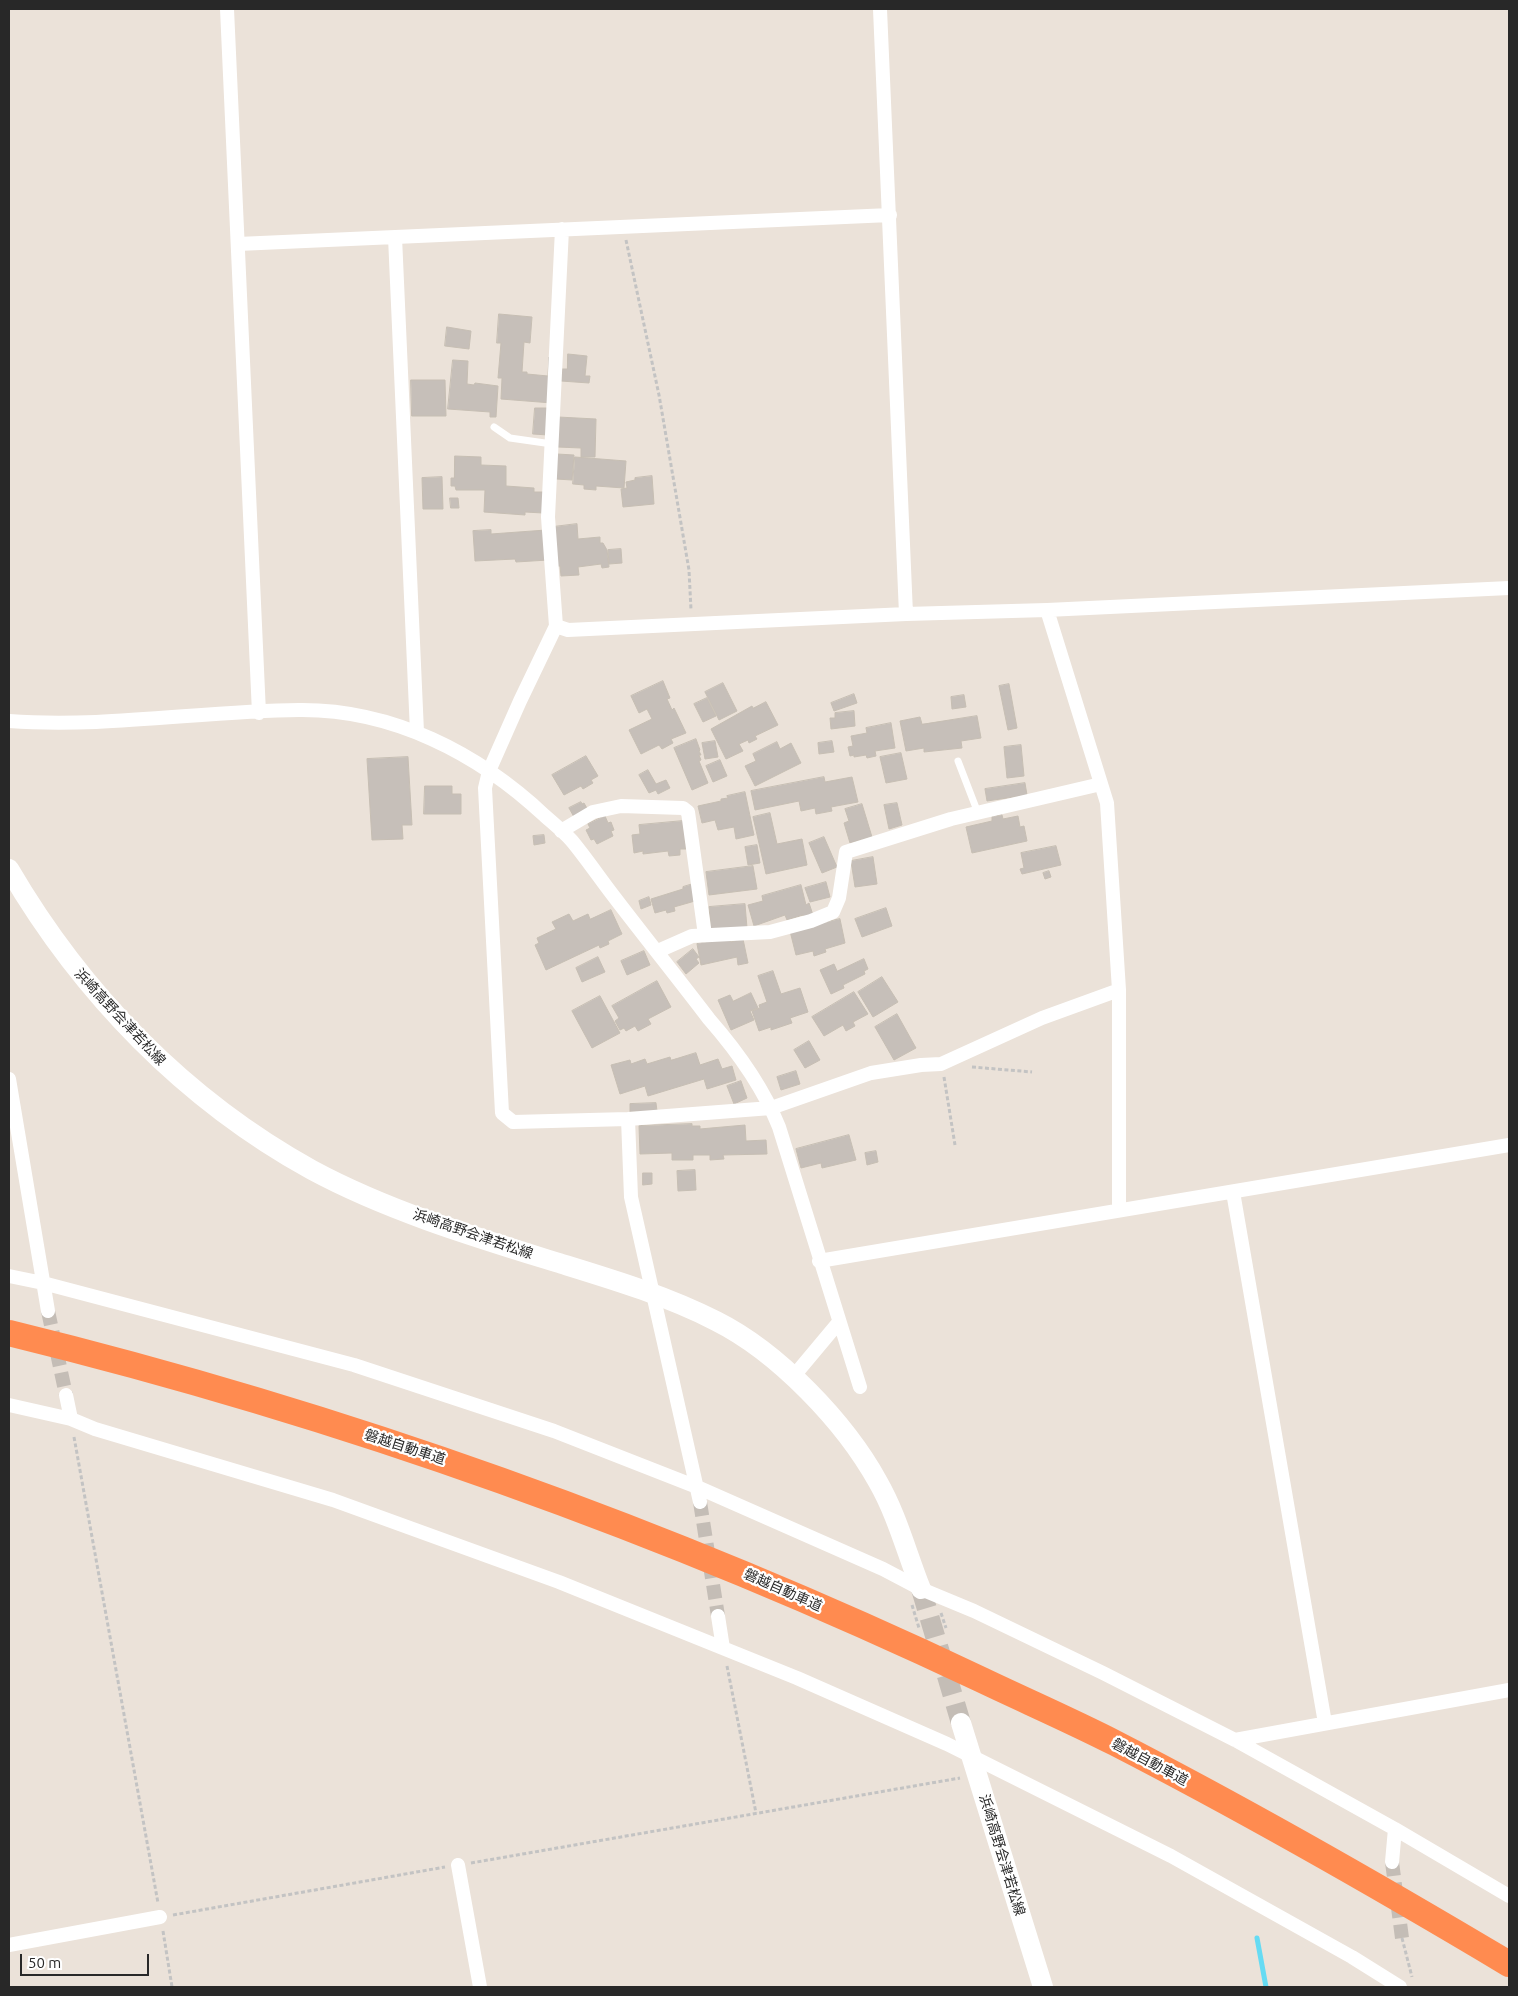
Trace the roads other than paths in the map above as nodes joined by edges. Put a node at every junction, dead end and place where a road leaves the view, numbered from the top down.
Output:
1 (226, 9) edge
2 (880, 9) edge
3 (890, 215) junction
4 (562, 230) junction
5 (395, 237) junction
6 (238, 244) junction
7 (494, 427) dead end
8 (552, 444) junction
9 (1509, 588) edge
10 (1047, 610) junction
11 (906, 614) junction
12 (556, 626) junction
13 (259, 712) junction
14 (9, 721) edge
15 (417, 732) junction
16 (958, 761) dead end
17 (489, 771) junction
18 (1101, 784) junction
19 (978, 813) junction
20 (561, 831) junction
21 (9, 869) edge
22 (705, 935) junction
23 (658, 952) junction
24 (1119, 990) junction
25 (9, 1079) edge
26 (771, 1108) junction
27 (628, 1119) junction
28 (1509, 1145) edge
29 (1233, 1192) junction
30 (1120, 1209) junction
31 (820, 1261) junction
32 (9, 1276) edge
33 (43, 1283) junction
34 (653, 1294) junction
35 (48, 1311) tunnel mouth
36 (839, 1322) junction
37 (9, 1333) edge
38 (793, 1377) junction
39 (860, 1386) dead end
40 (66, 1395) tunnel mouth
41 (9, 1405) edge
42 (71, 1419) junction
43 (697, 1487) junction
44 (700, 1502) tunnel mouth
45 (921, 1590) junction
46 (718, 1616) tunnel mouth
47 (723, 1648) junction
48 (1509, 1690) edge
49 (961, 1723) tunnel mouth
50 (1326, 1723) junction
51 (1235, 1740) junction
52 (975, 1766) junction
53 (1395, 1829) junction
54 (1392, 1862) tunnel mouth
55 (458, 1865) road end
56 (1509, 1896) edge
57 (160, 1917) road end
58 (9, 1945) edge
59 (1509, 1964) edge
60 (480, 1987) edge
61 (1043, 1987) edge
62 (1400, 1987) edge

1 - 6 street
2 - 3 street
3 - 4 street
3 - 11 street
4 - 5 street
4 - 8 street
5 - 6 street
5 - 15 street
6 - 13 street
7 - 8 lane
8 - 12 street
9 - 10 street
10 - 11 street
10 - 18 street
11 - 12 street
12 - 17 street
13 - 14 street
13 - 15 street
15 - 17 street
16 - 19 lane
17 - 20 street
17 - 27 street
18 - 19 street
18 - 24 street
19 - 22 street
20 - 22 street
20 - 23 street
21 - 34 main road, 浜崎高野会津若松線
22 - 23 street
23 - 26 street
24 - 26 street
24 - 30 street
25 - 33 street
26 - 27 street
26 - 31 street
27 - 34 street
28 - 29 street
29 - 30 street
29 - 50 street
30 - 31 street
31 - 36 street
32 - 33 street
33 - 35 street
33 - 43 street
34 - 38 main road, 浜崎高野会津若松線
34 - 43 street
36 - 38 street
36 - 39 street
37 - 59 highway, 磐越自動車道
38 - 45 main road, 浜崎高野会津若松線
40 - 42 street
41 - 42 street
42 - 47 street
43 - 44 street
43 - 45 street
45 - 51 street
46 - 47 street
47 - 52 street
48 - 50 street
49 - 52 main road, 浜崎高野会津若松線
50 - 51 street
51 - 53 street
52 - 61 main road, 浜崎高野会津若松線
52 - 62 street
53 - 54 street
53 - 56 street
55 - 60 street
57 - 58 street

